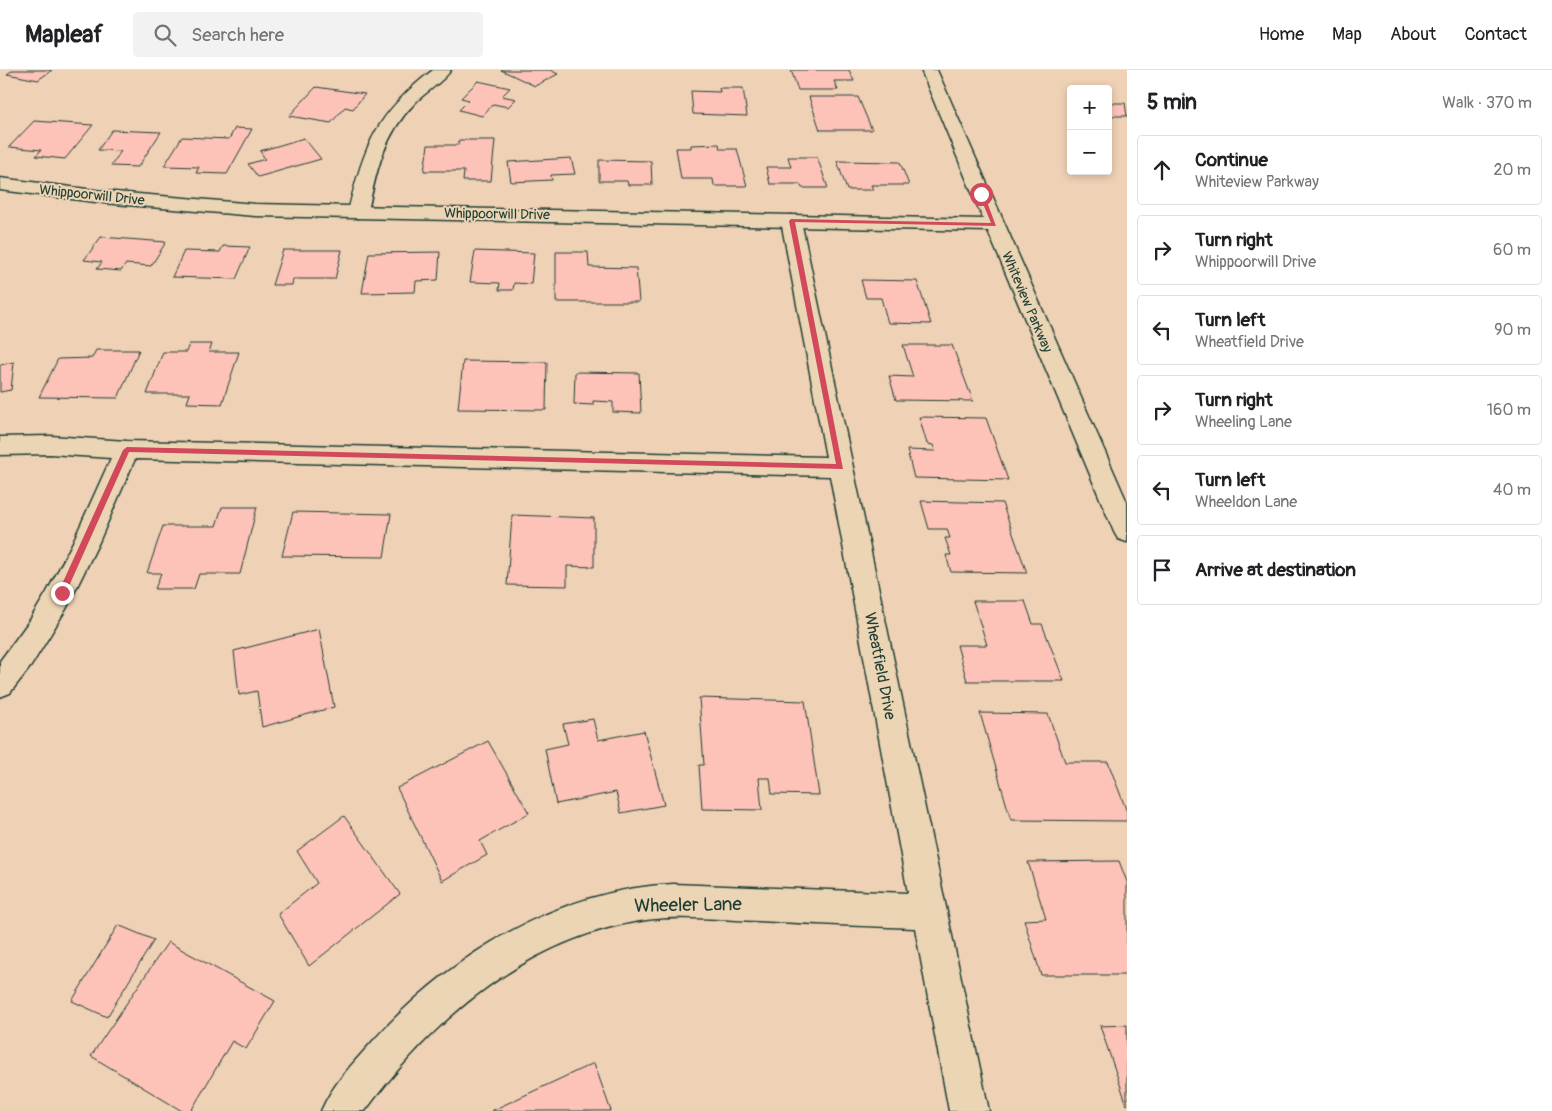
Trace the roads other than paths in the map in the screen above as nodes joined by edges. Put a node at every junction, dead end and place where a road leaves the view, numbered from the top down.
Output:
1 (443, 70) edge
2 (929, 70) edge
3 (0, 184) edge
4 (358, 212) junction
5 (791, 221) junction
6 (994, 225) junction
7 (0, 446) edge
8 (127, 450) junction
9 (840, 467) junction
10 (1127, 532) edge
11 (0, 684) edge
12 (929, 911) junction
13 (341, 1111) edge
14 (969, 1111) edge

1 - 4 street
2 - 6 street, Whiteview Parkway
3 - 4 street, Whippoorwill Drive
4 - 5 street, Whippoorwill Drive
5 - 6 street, Whippoorwill Drive
5 - 9 street, Wheatfield Drive
6 - 10 street, Whiteview Parkway
7 - 8 street
8 - 9 street
8 - 11 street
9 - 12 street, Wheatfield Drive
12 - 13 street, Wheeler Lane
12 - 14 street, Wheatfield Drive

